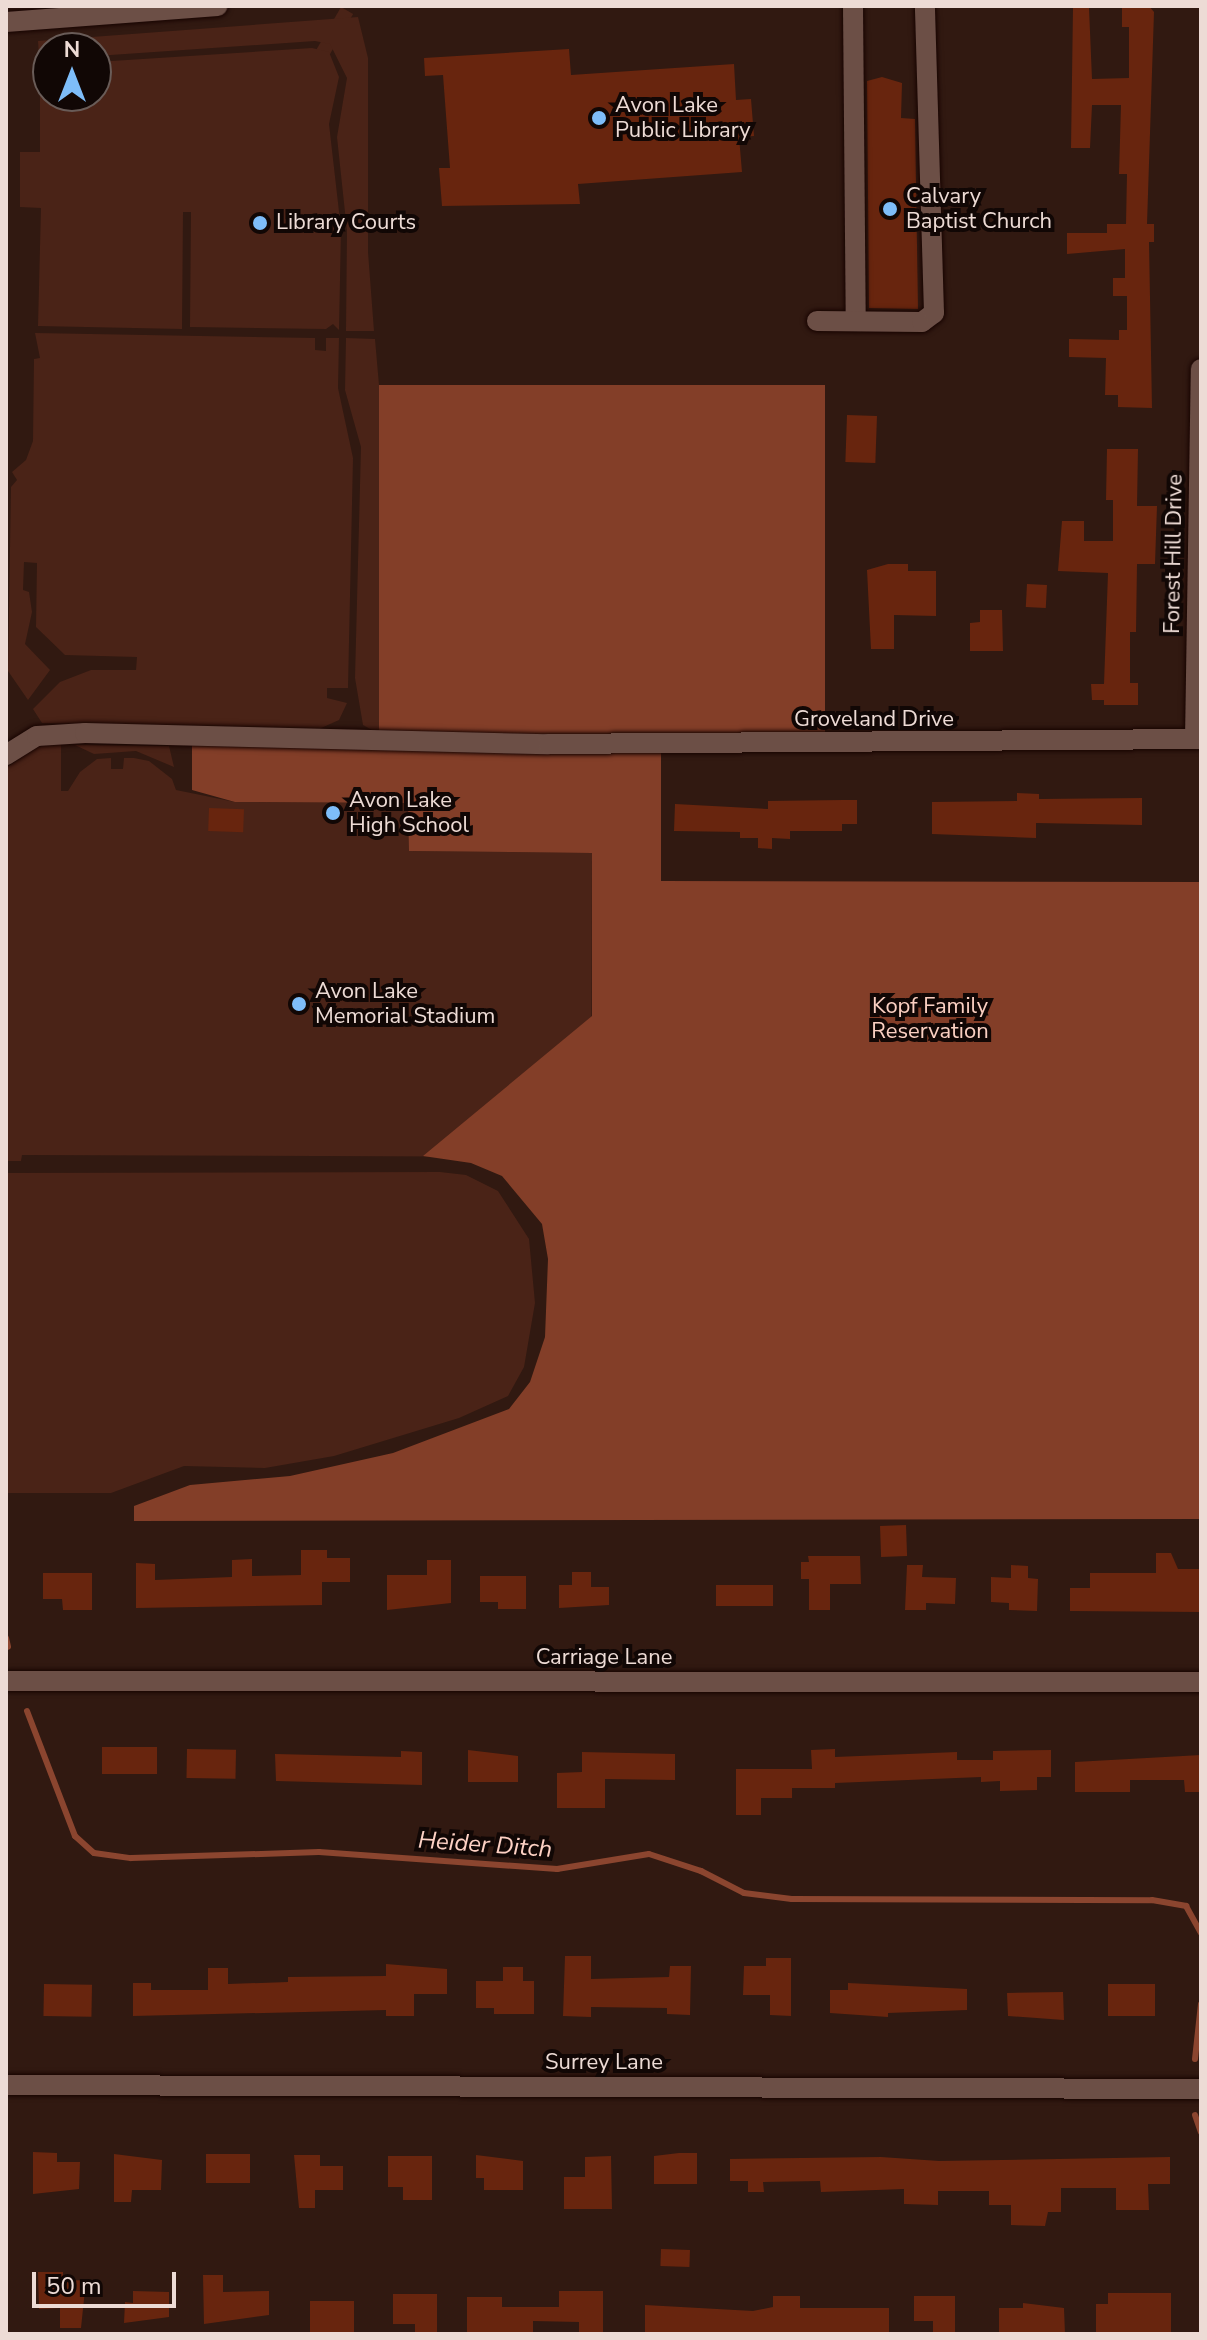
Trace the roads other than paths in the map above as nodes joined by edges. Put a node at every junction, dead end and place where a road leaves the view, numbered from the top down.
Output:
1 (217, 6) edge
2 (853, 6) edge
3 (925, 6) edge
4 (128, 9) edge
5 (6, 22) edge
6 (817, 321) dead end
7 (856, 321) junction
8 (1201, 369) edge
9 (1198, 739) edge
10 (6, 755) edge
11 (6, 1681) edge
12 (1201, 1682) edge
13 (6, 2085) edge
14 (1201, 2089) edge

1 - 4 street
2 - 7 street
3 - 7 street
4 - 5 street
6 - 7 street
8 - 9 street, Forest Hill Drive
9 - 10 street, Groveland Drive
11 - 12 street, Carriage Lane
13 - 14 street, Surrey Lane

